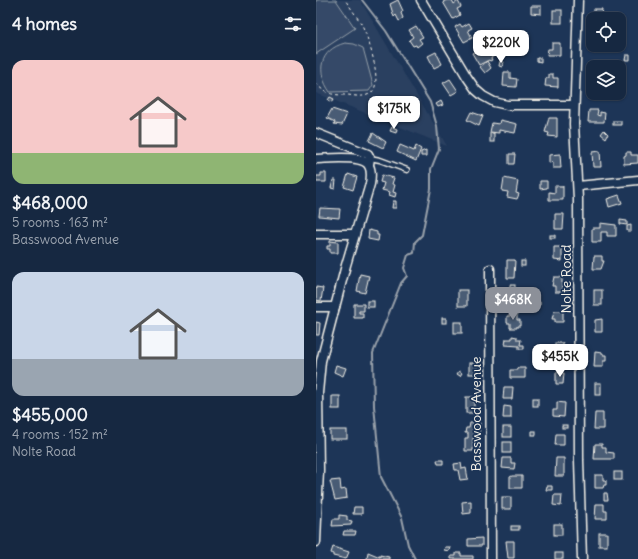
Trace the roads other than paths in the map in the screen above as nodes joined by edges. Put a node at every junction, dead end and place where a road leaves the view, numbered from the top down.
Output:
1 (421, 0) edge
2 (578, 0) edge
3 (574, 105) junction
4 (316, 133) edge
5 (316, 159) edge
6 (369, 161) junction
7 (407, 170) dead end
8 (638, 180) edge
9 (578, 186) junction
10 (316, 234) edge
11 (355, 234) junction
12 (490, 269) dead end
13 (316, 307) edge
14 (335, 307) junction
15 (318, 380) edge
16 (318, 454) edge
17 (316, 542) edge
18 (491, 559) edge
19 (582, 559) edge

1 - 3 street
2 - 3 street, Nolte Road
3 - 9 street, Nolte Road
4 - 6 street
5 - 6 street
6 - 7 lane
6 - 11 street
8 - 9 street
9 - 19 street, Nolte Road
10 - 11 street
11 - 14 street
12 - 18 street, Basswood Avenue
13 - 14 street
14 - 15 street
15 - 16 street
16 - 17 street

